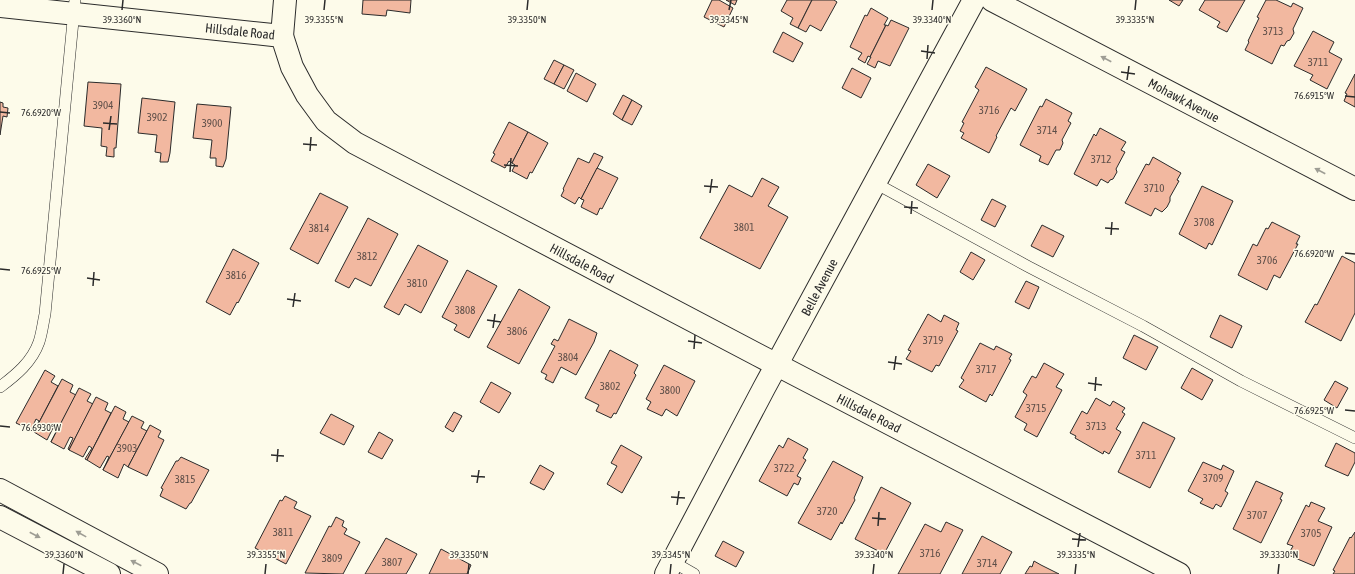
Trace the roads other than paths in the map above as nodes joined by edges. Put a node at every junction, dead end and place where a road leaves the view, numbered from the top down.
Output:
1 (285, 0) edge
2 (974, 0) edge
3 (992, 0) edge
4 (0, 6) edge
5 (74, 7) edge
6 (282, 36) junction
7 (875, 183) junction
8 (1355, 189) edge
9 (777, 365) junction
10 (0, 387) edge
11 (1355, 438) edge
12 (0, 490) edge
13 (0, 517) edge
14 (115, 552) junction
15 (669, 568) edge
16 (106, 573) edge
17 (157, 574) edge
18 (694, 574) edge
19 (1179, 574) edge

1 - 6 street
2 - 7 street, Belle Avenue
8 -> 3 street, Mohawk Avenue
4 - 5 street, Hillsdale Road
5 - 6 street, Hillsdale Road
5 - 10 lane
6 - 9 street, Hillsdale Road
7 - 9 street, Belle Avenue
7 - 11 lane
9 - 15 street, Belle Avenue
9 - 19 street, Hillsdale Road
14 -> 12 street
13 -> 16 street
14 - 16 street
17 -> 14 street
15 - 18 lane

